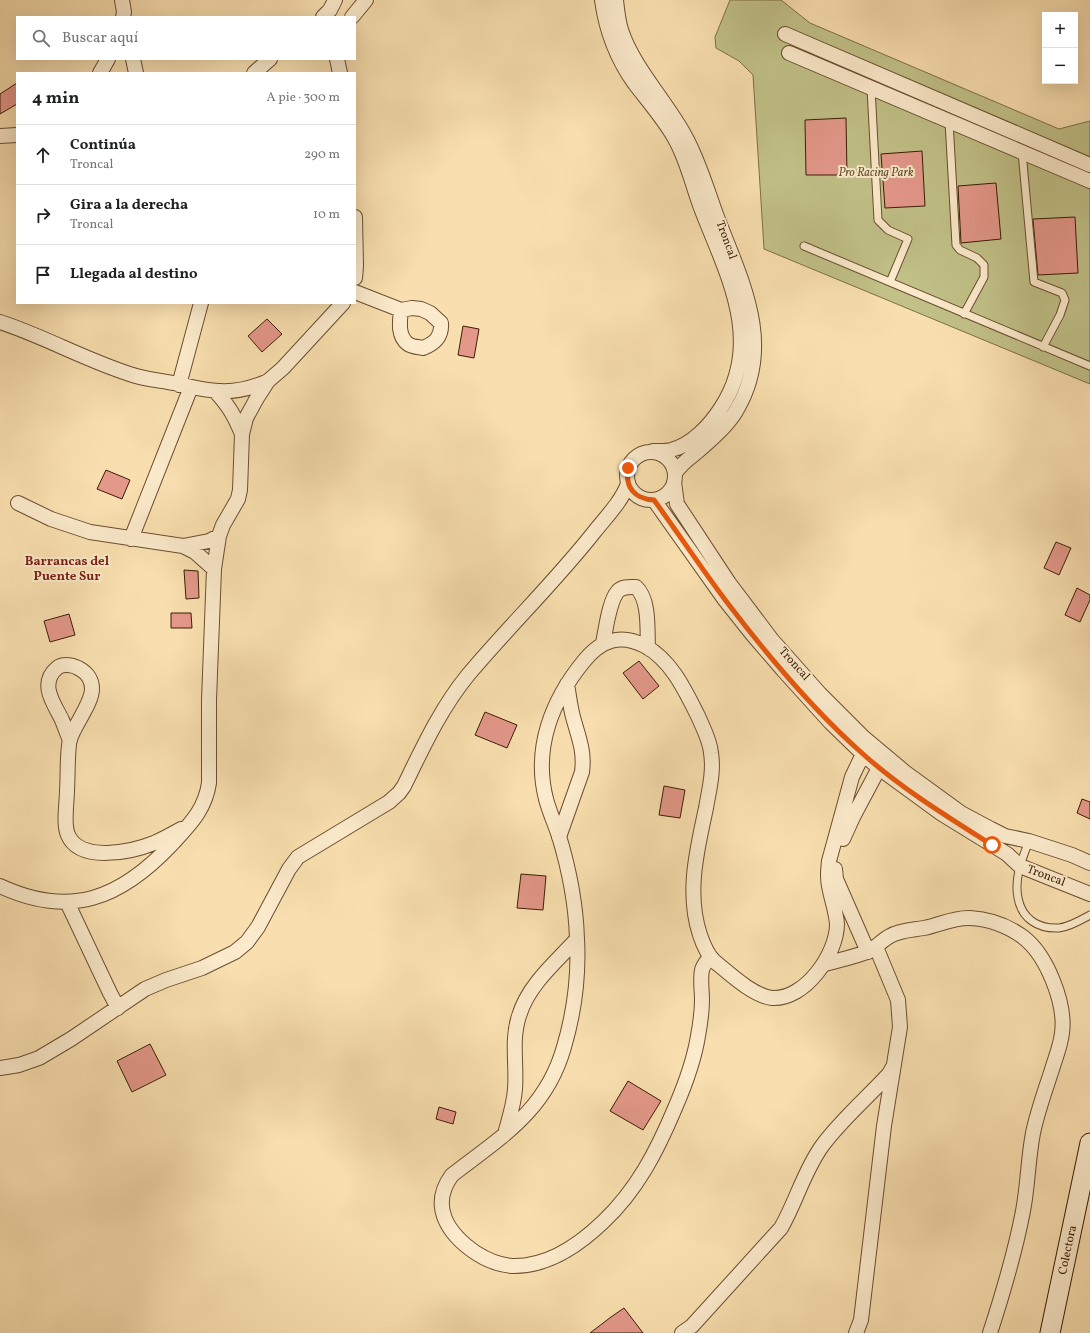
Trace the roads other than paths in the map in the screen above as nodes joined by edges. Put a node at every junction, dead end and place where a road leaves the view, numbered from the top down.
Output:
1 (335, 0) edge
2 (366, 0) edge
3 (602, 0) edge
4 (616, 0) edge
5 (324, 16) edge
6 (353, 16) edge
7 (785, 34) dead end
8 (789, 53) dead end
9 (107, 60) edge
10 (133, 60) edge
11 (269, 60) edge
12 (337, 60) edge
13 (101, 72) edge
14 (136, 72) edge
15 (255, 72) edge
16 (340, 72) edge
17 (866, 86) junction
18 (949, 121) junction
19 (16, 135) edge
20 (0, 136) edge
21 (1022, 152) junction
22 (1090, 165) edge
23 (1090, 181) edge
24 (804, 246) dead end
25 (890, 282) junction
26 (356, 292) edge
27 (201, 304) edge
28 (342, 304) edge
29 (401, 310) dead end
30 (964, 314) junction
31 (0, 322) edge
32 (1043, 347) junction
33 (1090, 366) edge
34 (268, 382) junction
35 (185, 386) junction
36 (215, 391) junction
37 (242, 434) junction
38 (653, 452) junction
39 (675, 478) junction
40 (628, 484) junction
41 (640, 497) junction
42 (654, 500) junction
43 (18, 503) dead end
44 (610, 511) junction
45 (219, 536) junction
46 (131, 539) junction
47 (183, 546) junction
48 (214, 569) junction
49 (603, 643) junction
50 (648, 648) junction
51 (567, 684) junction
52 (70, 740) junction
53 (863, 754) junction
54 (879, 768) junction
55 (190, 824) junction
56 (559, 837) junction
57 (1029, 841) junction
58 (1090, 863) edge
59 (1020, 866) junction
60 (0, 886) edge
61 (1090, 894) edge
62 (67, 902) junction
63 (1090, 915) edge
64 (578, 939) junction
65 (872, 949) junction
66 (710, 957) junction
67 (825, 964) junction
68 (118, 1008) junction
69 (894, 1065) junction
70 (0, 1068) edge
71 (505, 1134) junction
72 (1090, 1143) edge
73 (682, 1333) edge
74 (856, 1333) edge
75 (990, 1333) edge
76 (1050, 1333) edge

1 - 5 street
2 - 6 street
3 - 38 street, Troncal
4 - 39 street, Troncal
7 - 22 street
8 - 17 street
9 - 13 street
10 - 14 street
11 - 15 street
12 - 16 street
17 - 18 street
17 - 25 lane
18 - 21 street
18 - 30 lane
19 - 20 street
21 - 23 street
21 - 32 lane
24 - 25 lane
25 - 30 lane
26 - 29 street
27 - 35 street
28 - 34 street
30 - 32 lane
31 - 35 street
32 - 33 lane
34 - 36 street
34 - 37 street
35 - 36 street
35 - 46 street
36 - 37 street
37 - 45 street
38 - 39 street, Troncal
38 - 40 street, Troncal
39 - 42 street, Troncal
39 - 57 street, Troncal
40 - 41 street
40 - 44 street
41 - 42 street
41 - 44 street
42 - 53 street, Troncal
43 - 46 street
44 - 68 street
45 - 47 street
45 - 48 street
46 - 47 street
47 - 48 street
48 - 55 street
49 - 50 street
49 - 50 street
49 - 51 street
50 - 66 street
51 - 56 street
51 - 56 street
52 - 52 street
52 - 55 street
53 - 54 street, Troncal
53 - 67 street
54 - 59 street, Troncal
54 - 65 street
55 - 62 street
56 - 64 street
57 - 58 street, Troncal
57 - 59 lane
59 - 61 street, Troncal
59 - 63 lane
60 - 62 street
62 - 68 street
64 - 71 street
64 - 71 street
65 - 67 street
65 - 69 street
65 - 75 street
66 - 67 street
66 - 71 street
68 - 70 street
69 - 73 street
69 - 74 street
72 - 76 main road, Colectora

